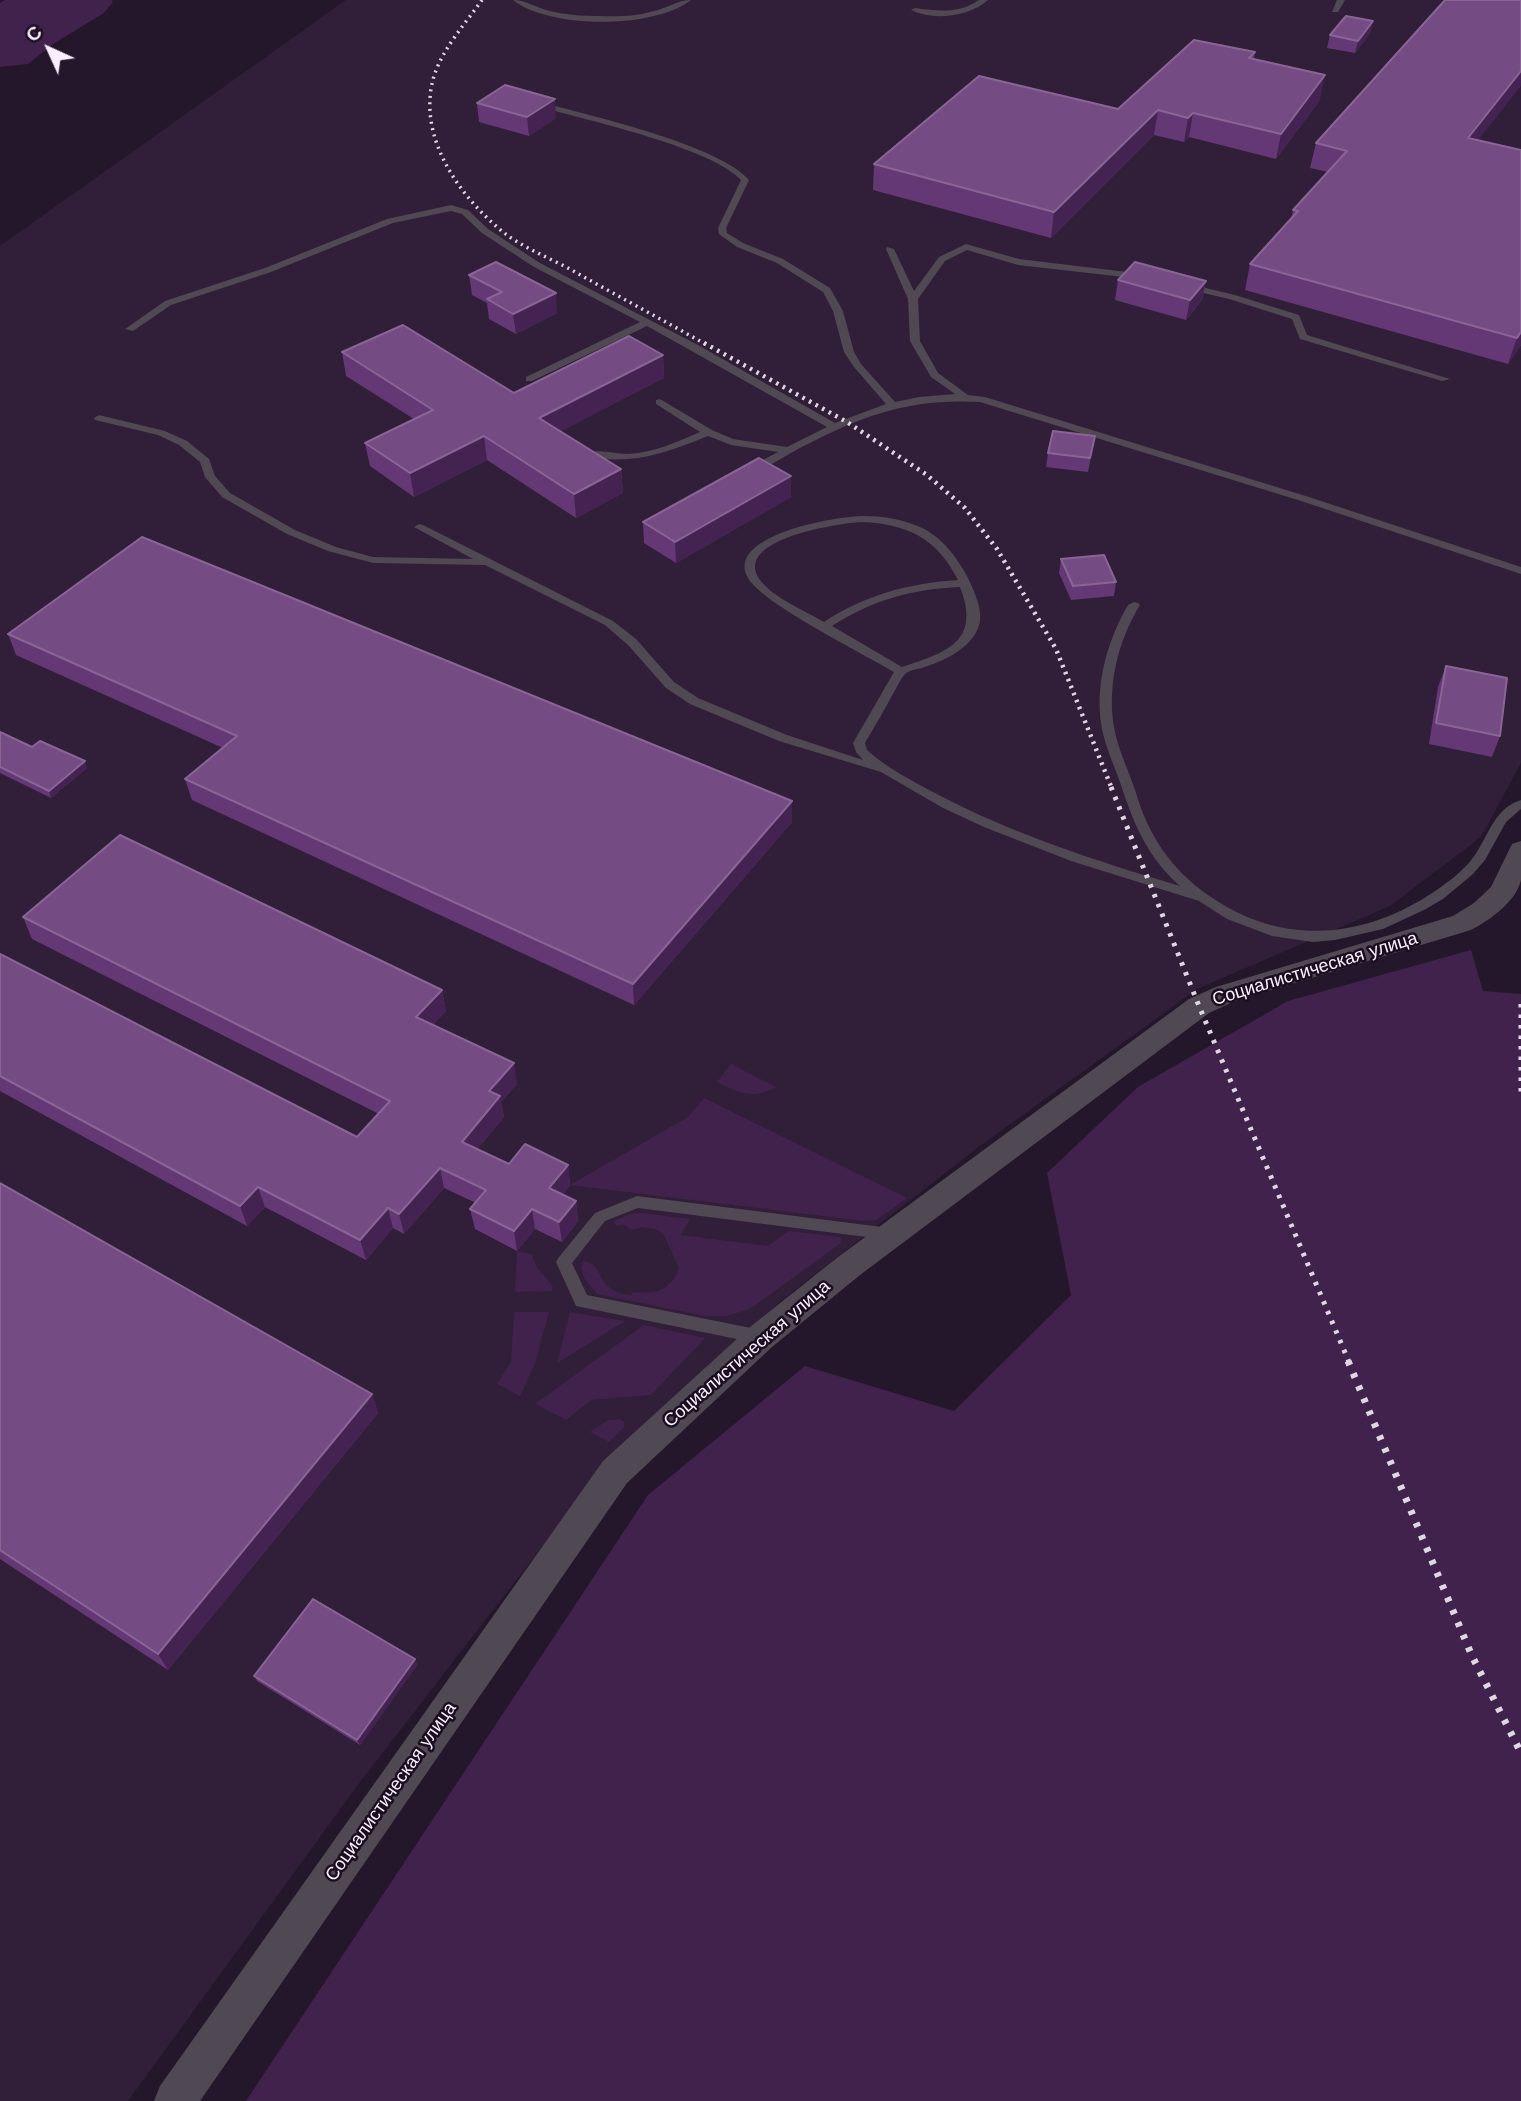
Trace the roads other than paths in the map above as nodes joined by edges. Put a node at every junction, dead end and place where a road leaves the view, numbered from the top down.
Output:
1 (517, 0) edge
2 (687, 0) edge
3 (984, 0) edge
4 (1341, 0) edge
5 (915, 10) dead end
6 (1335, 10) dead end
7 (547, 106) edge
8 (890, 249) dead end
9 (1146, 277) edge
10 (1183, 286) edge
11 (913, 299) junction
12 (647, 322) junction
13 (130, 329) dead end
14 (529, 379) dead end
15 (1446, 379) dead end
16 (965, 397) junction
17 (660, 402) dead end
18 (892, 405) junction
19 (99, 418) dead end
20 (835, 427) junction
21 (708, 432) junction
22 (787, 450) junction
23 (590, 454) edge
24 (744, 474) edge
25 (419, 527) dead end
26 (488, 562) junction
27 (1521, 571) edge
28 (964, 583) junction
29 (1135, 605) dead end
30 (825, 626) junction
31 (901, 671) junction
32 (887, 772) junction
33 (1521, 804) edge
34 (1521, 850) edge
35 (1203, 898) junction
36 (891, 1234) junction
37 (761, 1337) junction
38 (175, 2101) edge

1 - 2 lane
3 - 5 lane
4 - 6 lane
7 - 18 lane
8 - 11 lane
9 - 11 lane
10 - 15 lane
11 - 16 lane
12 - 13 lane
12 - 14 lane
12 - 20 lane
16 - 18 lane
16 - 27 lane
17 - 21 lane
18 - 20 lane
19 - 26 lane
20 - 22 lane
21 - 22 lane
21 - 23 lane
22 - 24 lane
25 - 26 lane
26 - 32 lane
28 - 30 lane
28 - 30 lane
28 - 31 lane
29 - 35 lane
30 - 31 lane
31 - 32 lane
32 - 35 lane
33 - 35 lane
34 - 36 street, Социалистическая улица
36 - 37 street, Социалистическая улица
36 - 37 lane
37 - 38 street, Социалистическая улица

